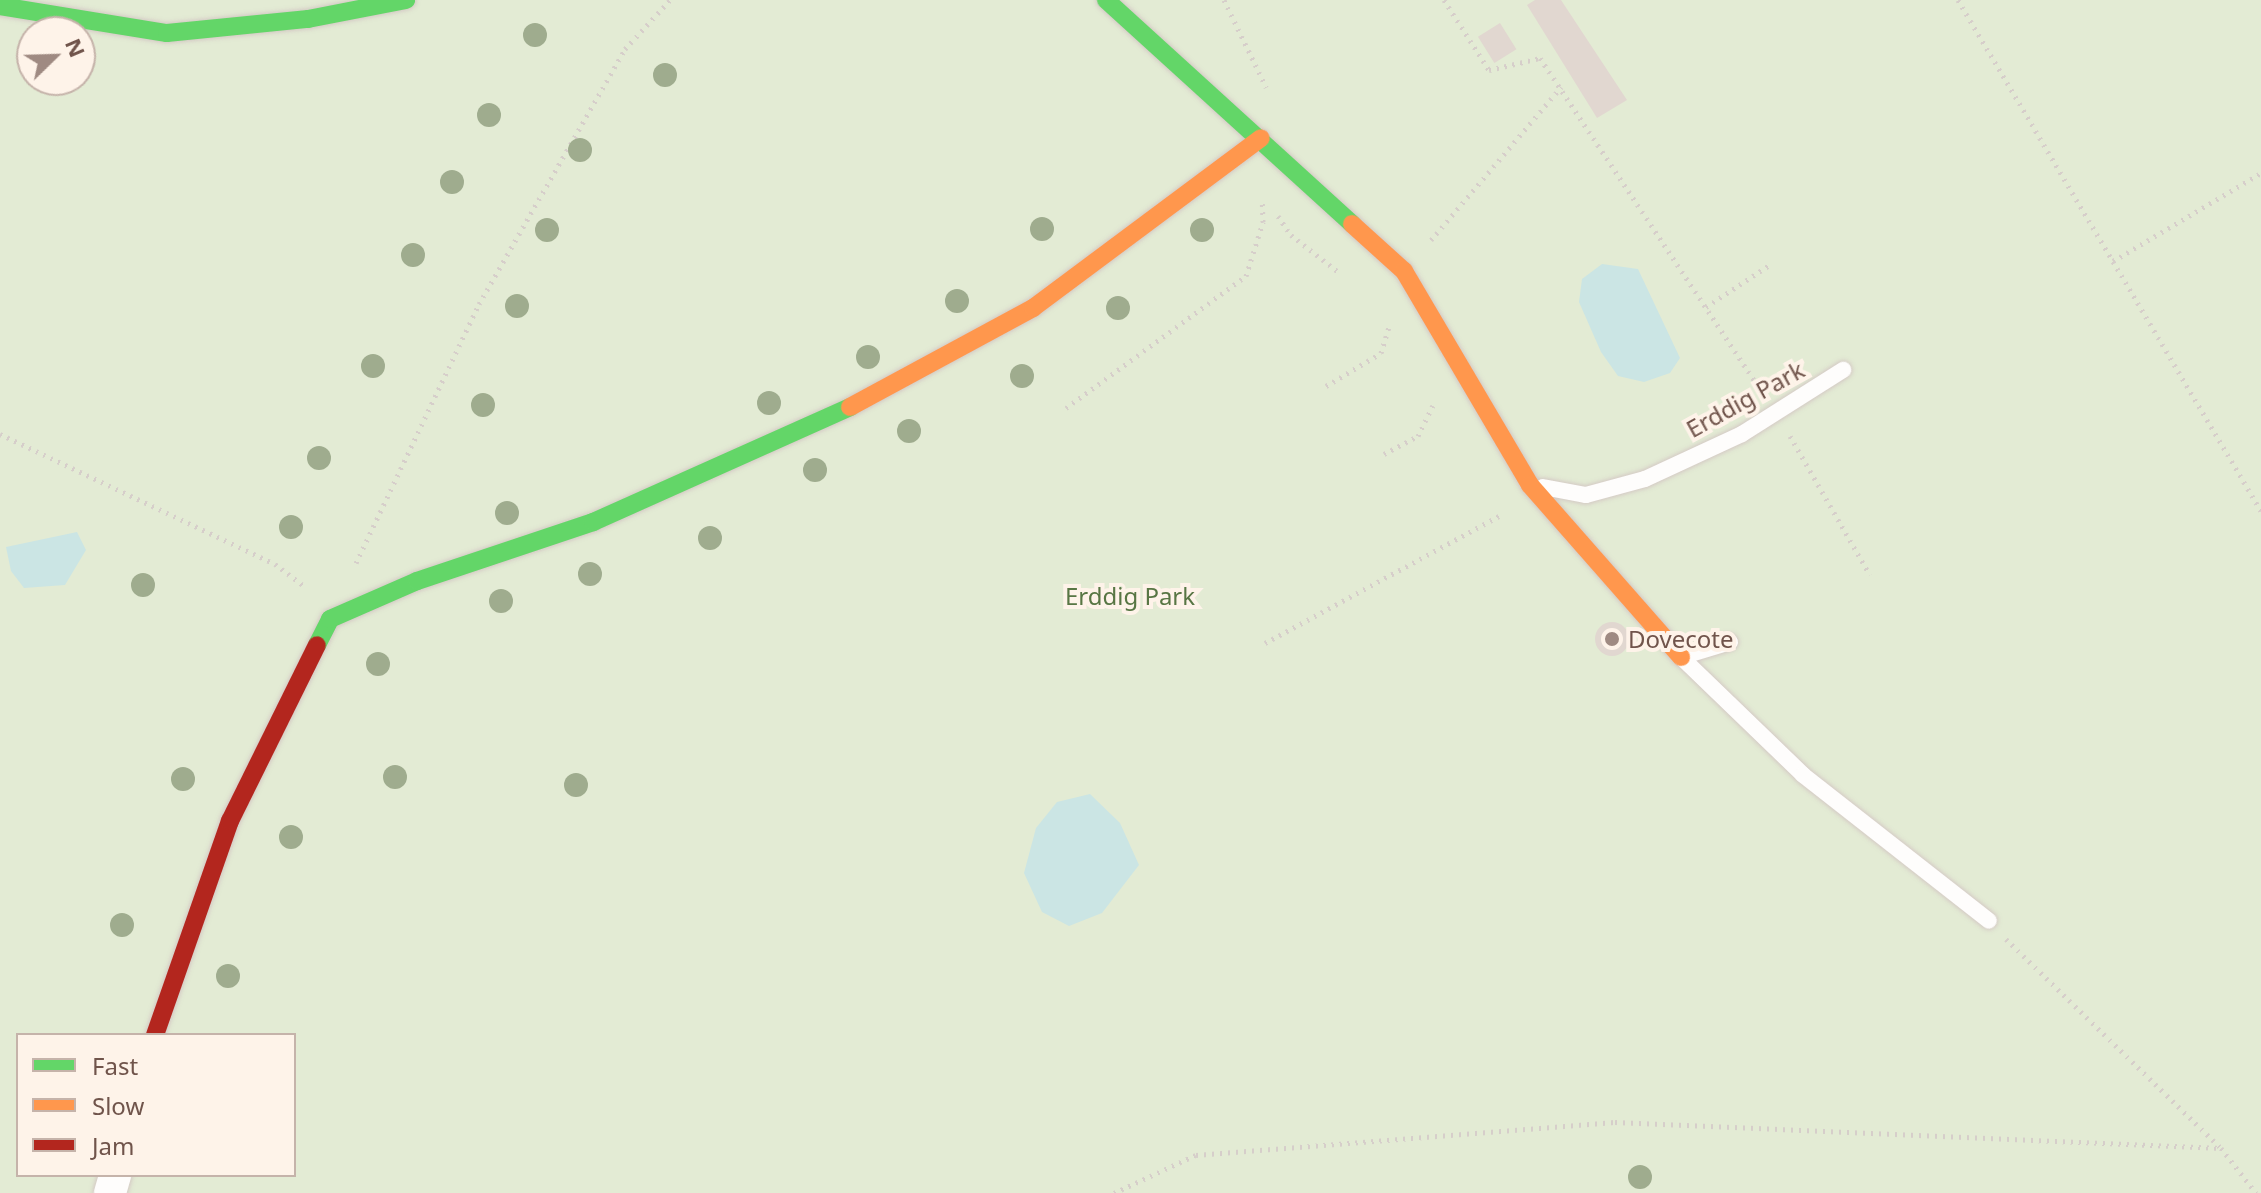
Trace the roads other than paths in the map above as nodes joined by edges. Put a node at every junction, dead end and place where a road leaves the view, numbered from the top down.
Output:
1 (406, 0) edge
2 (1106, 0) edge
3 (0, 6) edge
4 (1261, 138) junction
5 (1843, 370) dead end
6 (1530, 485) junction
7 (1730, 642) dead end
8 (1681, 657) junction
9 (1989, 921) road end
10 (156, 1033) edge

1 - 3 street
2 - 4 street
4 - 6 street
4 - 10 street
5 - 6 lane, Erddig Park
6 - 8 street
7 - 8 lane
8 - 9 lane

